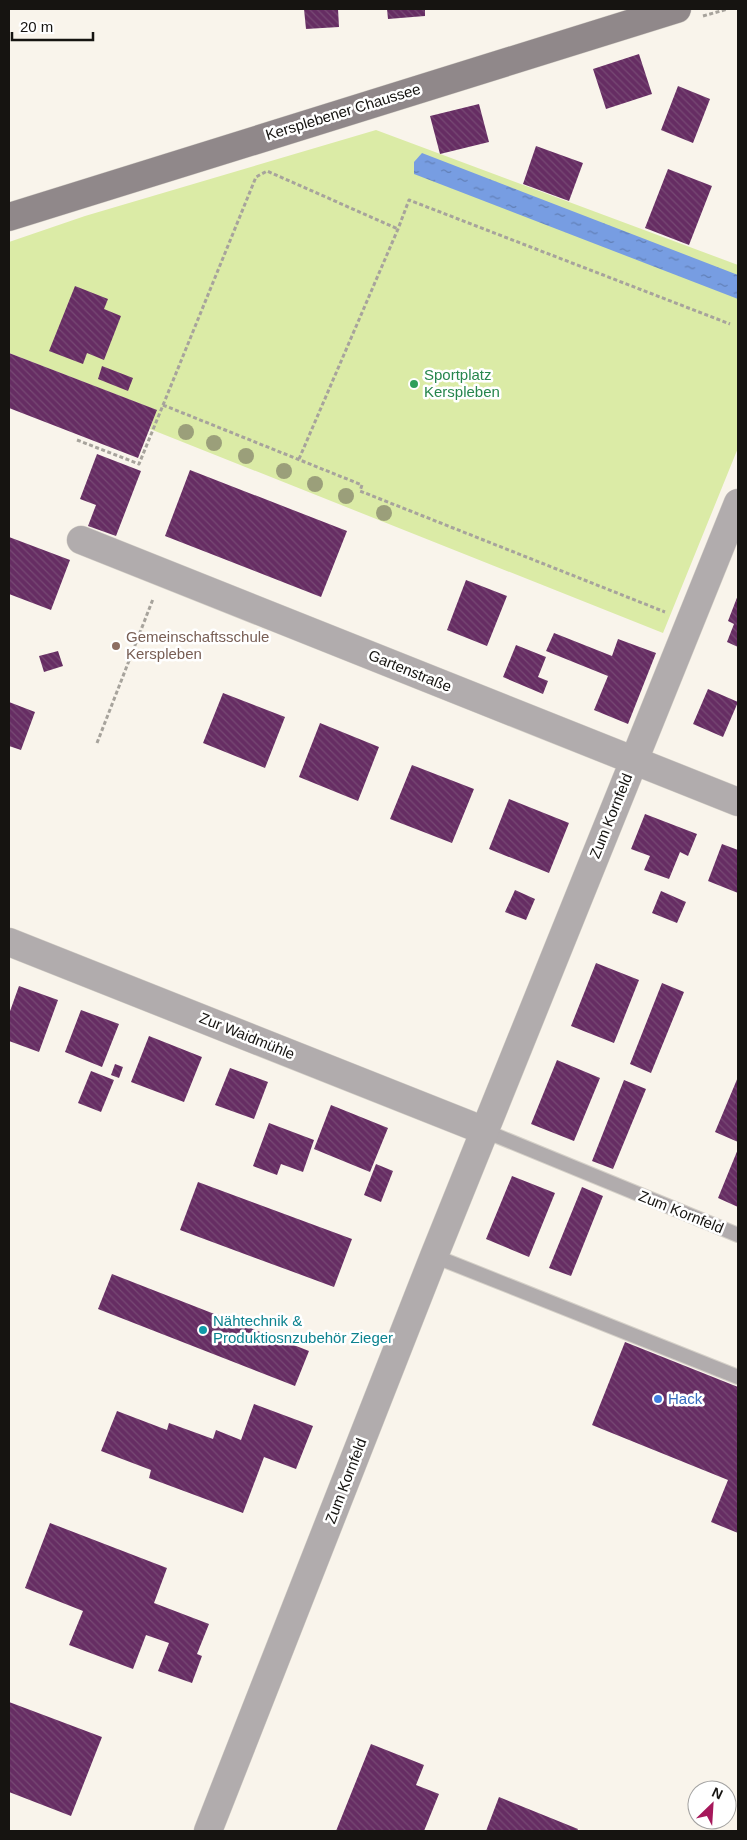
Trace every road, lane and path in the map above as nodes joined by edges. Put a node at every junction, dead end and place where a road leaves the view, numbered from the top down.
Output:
1 (677, 9) edge
2 (9, 217) edge
3 (398, 228) junction
4 (730, 324) dead end
5 (163, 405) junction
6 (77, 440) dead end
7 (299, 459) junction
8 (738, 503) edge
9 (81, 540) dead end
10 (164, 573) junction
11 (690, 622) junction
12 (97, 743) dead end
13 (634, 760) junction
14 (738, 802) edge
15 (9, 942) edge
16 (485, 1130) junction
17 (738, 1235) edge
18 (434, 1256) junction
19 (738, 1377) edge
20 (208, 1831) edge

1 - 2 main road, Kersplebener Chaussee
3 - 4 path
3 - 5 path
3 - 7 path
5 - 6 path
5 - 7 path
7 - 11 path
8 - 11 street, Zum Kornfeld
9 - 10 street, Gartenstraße
10 - 12 path
10 - 13 street, Gartenstraße
11 - 13 street, Zum Kornfeld
13 - 14 street, Gartenstraße
13 - 16 street, Zum Kornfeld
15 - 16 street, Zur Waidmühle
16 - 17 lane, Zum Kornfeld
16 - 18 street, Zum Kornfeld
18 - 19 lane
18 - 20 street, Zum Kornfeld

